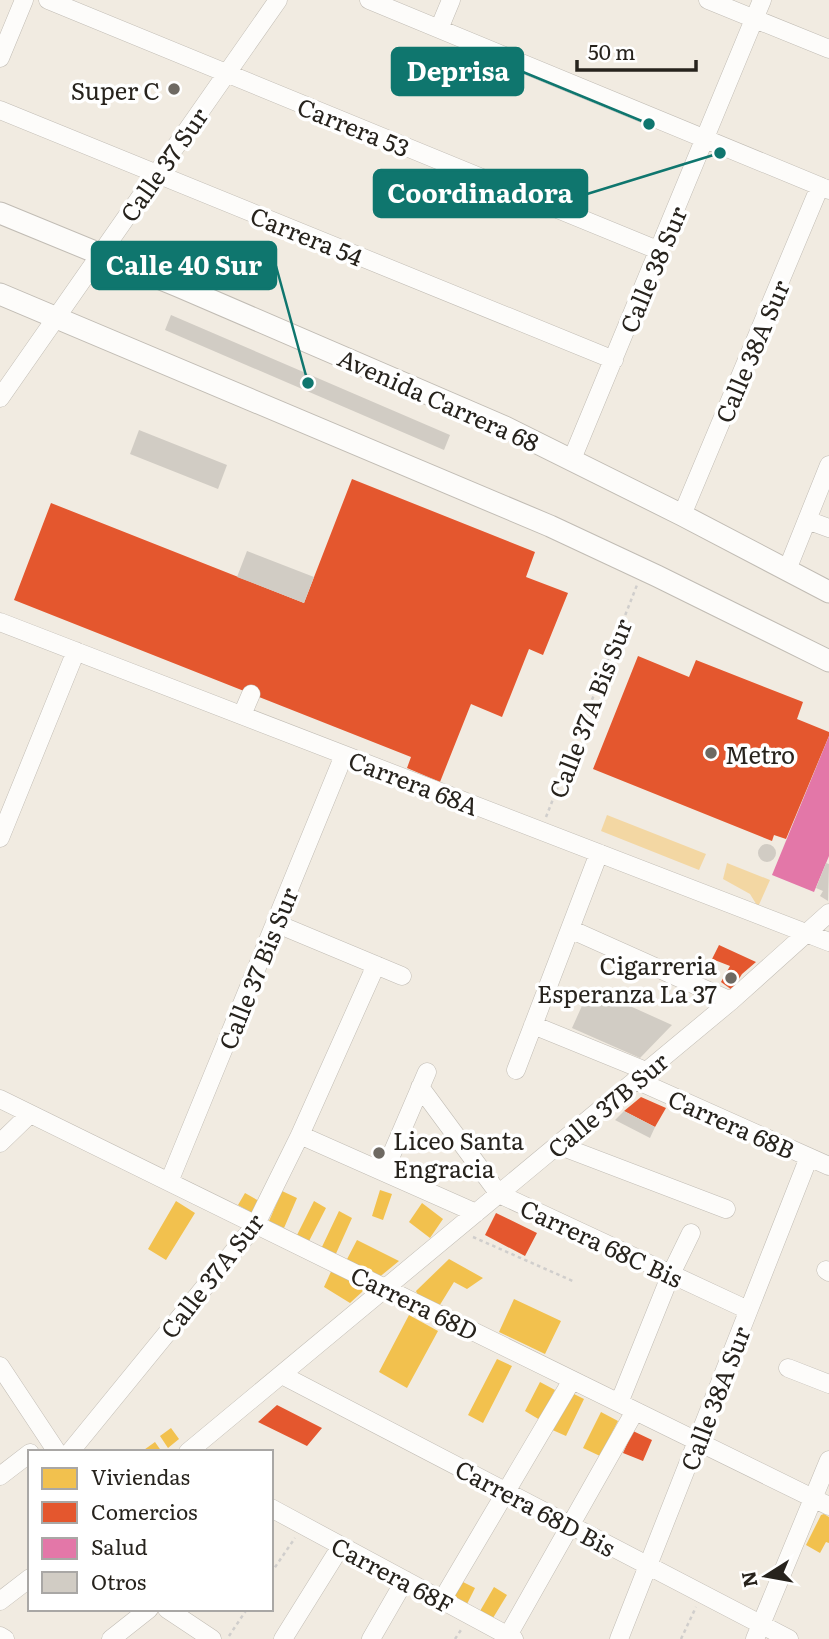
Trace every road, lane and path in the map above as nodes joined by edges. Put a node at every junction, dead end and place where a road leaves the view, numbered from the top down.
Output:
1 (24, 0) edge
2 (48, 0) edge
3 (278, 0) edge
4 (369, 0) edge
5 (451, 0) edge
6 (708, 0) edge
7 (762, 0) edge
8 (755, 19) junction
9 (439, 29) junction
10 (829, 49) edge
11 (0, 58) edge
12 (227, 73) junction
13 (0, 110) edge
14 (705, 140) junction
15 (157, 174) junction
16 (825, 188) edge
17 (0, 213) edge
18 (660, 251) junction
19 (101, 254) junction
20 (0, 294) edge
21 (56, 317) junction
22 (614, 360) junction
23 (0, 398) edge
24 (572, 459) junction
25 (829, 465) edge
26 (682, 515) junction
27 (807, 520) junction
28 (829, 528) edge
29 (787, 570) junction
30 (637, 585) dead end
31 (829, 592) edge
32 (0, 622) edge
33 (76, 651) junction
34 (829, 660) edge
35 (251, 694) dead end
36 (242, 715) junction
37 (344, 755) junction
38 (540, 831) junction
39 (0, 838) edge
40 (599, 853) junction
41 (829, 913) edge
42 (275, 923) junction
43 (570, 929) junction
44 (807, 933) junction
45 (829, 942) edge
46 (376, 965) junction
47 (402, 976) dead end
48 (731, 1000) junction
49 (533, 1025) junction
50 (516, 1070) dead end
51 (641, 1076) junction
52 (0, 1099) edge
53 (30, 1114) junction
54 (300, 1135) junction
55 (0, 1143) edge
56 (558, 1145) junction
57 (809, 1157) junction
58 (829, 1166) edge
59 (384, 1172) junction
60 (169, 1182) junction
61 (499, 1194) junction
62 (726, 1209) dead end
63 (477, 1213) junction
64 (256, 1224) junction
65 (457, 1230) junction
66 (691, 1233) dead end
67 (671, 1274) junction
68 (575, 1282) dead end
69 (386, 1289) junction
70 (748, 1310) junction
71 (0, 1366) edge
72 (788, 1368) dead end
73 (282, 1374) junction
74 (572, 1380) junction
75 (829, 1384) edge
76 (627, 1407) junction
77 (697, 1441) junction
78 (52, 1445) edge
79 (72, 1450) edge
80 (190, 1450) edge
81 (28, 1454) edge
82 (829, 1460) edge
83 (0, 1476) edge
84 (506, 1491) junction
85 (821, 1502) edge
86 (273, 1510) edge
87 (303, 1525) junction
88 (571, 1525) junction
89 (341, 1546) junction
90 (648, 1565) junction
91 (273, 1570) edge
92 (28, 1580) edge
93 (405, 1580) junction
94 (703, 1594) junction
95 (442, 1600) junction
96 (0, 1601) edge
97 (146, 1611) edge
98 (170, 1611) edge
99 (246, 1611) edge
100 (758, 1632) edge
101 (0, 1636) edge
102 (509, 1638) edge
103 (5, 1639) edge
104 (111, 1639) edge
105 (212, 1639) edge
106 (227, 1639) edge
107 (283, 1639) edge
108 (371, 1639) edge
109 (619, 1639) edge
110 (681, 1639) edge
111 (789, 1639) edge

1 - 11 street
2 - 12 street, Carrera 53
3 - 12 street, Calle 37 Sur
4 - 9 street
5 - 9 street
6 - 8 street
7 - 8 street, Calle 38 Sur
8 - 10 street
8 - 14 street, Calle 38 Sur
9 - 14 street
12 - 15 street, Calle 37 Sur
12 - 18 street, Carrera 53
13 - 15 street, Carrera 54
14 - 16 street
14 - 18 street, Calle 38 Sur
15 - 19 street, Calle 37 Sur
15 - 22 street, Carrera 54
16 - 26 street, Calle 38A Sur
17 - 19 main road, Avenida Carrera 68
18 - 22 street, Calle 38 Sur
19 - 21 street, Calle 37 Sur
19 - 24 main road, Avenida Carrera 68
20 - 21 main road
21 - 23 street, Calle 37 Sur
21 - 34 main road
22 - 24 street, Calle 38 Sur
24 - 26 main road, Avenida Carrera 68
25 - 27 street
26 - 29 main road, Avenida Carrera 68
27 - 28 street
27 - 29 street
29 - 31 main road, Avenida Carrera 68
30 - 38 path, Calle 37A Bis Sur
32 - 33 street, Carrera 68A
33 - 36 street, Carrera 68A
33 - 39 street
35 - 36 street
36 - 37 street, Carrera 68A
37 - 38 street, Carrera 68A
37 - 42 street, Calle 37 Bis Sur
38 - 40 street, Carrera 68A
40 - 43 street
40 - 44 street, Carrera 68A
41 - 44 street, Calle 37B Sur
42 - 46 street
42 - 60 street, Calle 37 Bis Sur
43 - 48 street
43 - 49 street
44 - 45 street, Carrera 68A
44 - 48 street, Calle 37B Sur
46 - 47 street
46 - 54 street, Calle 37A Sur
48 - 51 street, Calle 37B Sur
49 - 50 street
49 - 51 street, Carrera 68B
51 - 56 street, Calle 37B Sur
51 - 57 street, Carrera 68B
52 - 53 street, Carrera 68D
53 - 55 street
53 - 60 street, Carrera 68D
54 - 59 street
54 - 64 street, Calle 37A Sur
56 - 61 street, Calle 37B Sur
56 - 62 street
57 - 58 street, Carrera 68B
57 - 70 street, Calle 38A Sur
59 - 61 street, Carrera 68C Bis
59 - 63 street
60 - 64 street, Carrera 68D
61 - 63 street, Calle 37B Sur
61 - 67 street, Carrera 68C Bis
63 - 65 street, Calle 37B Sur
64 - 69 street, Carrera 68D
64 - 79 street, Calle 37A Sur
65 - 68 path
65 - 69 street, Calle 37B Sur
66 - 67 street
67 - 70 street, Carrera 68C Bis
67 - 76 street
69 - 73 street, Calle 37B Sur
69 - 74 street, Carrera 68D
70 - 77 street, Calle 38A Sur
71 - 78 street
72 - 75 street
73 - 80 street, Calle 37B Sur
73 - 84 street, Carrera 68D Bis
74 - 76 street, Carrera 68D
74 - 84 street
76 - 77 street, Carrera 68D
76 - 88 street
77 - 85 street, Carrera 68D
77 - 90 street, Calle 38A Sur
81 - 83 street
82 - 85 street
84 - 88 street, Carrera 68D Bis
84 - 95 street
85 - 100 street
86 - 87 street, Carrera 68F
87 - 89 street, Carrera 68F
87 - 91 path
88 - 90 street, Carrera 68D Bis
88 - 102 street
89 - 93 street, Carrera 68F
89 - 107 street
90 - 94 street, Carrera 68D Bis
90 - 109 street, Calle 38A Sur
92 - 96 street
93 - 95 street, Carrera 68F
93 - 108 street
94 - 100 street, Carrera 68D Bis
94 - 110 path
95 - 102 street, Carrera 68F
97 - 104 street
98 - 105 street
99 - 106 path
100 - 111 street, Carrera 68D Bis
101 - 103 street

